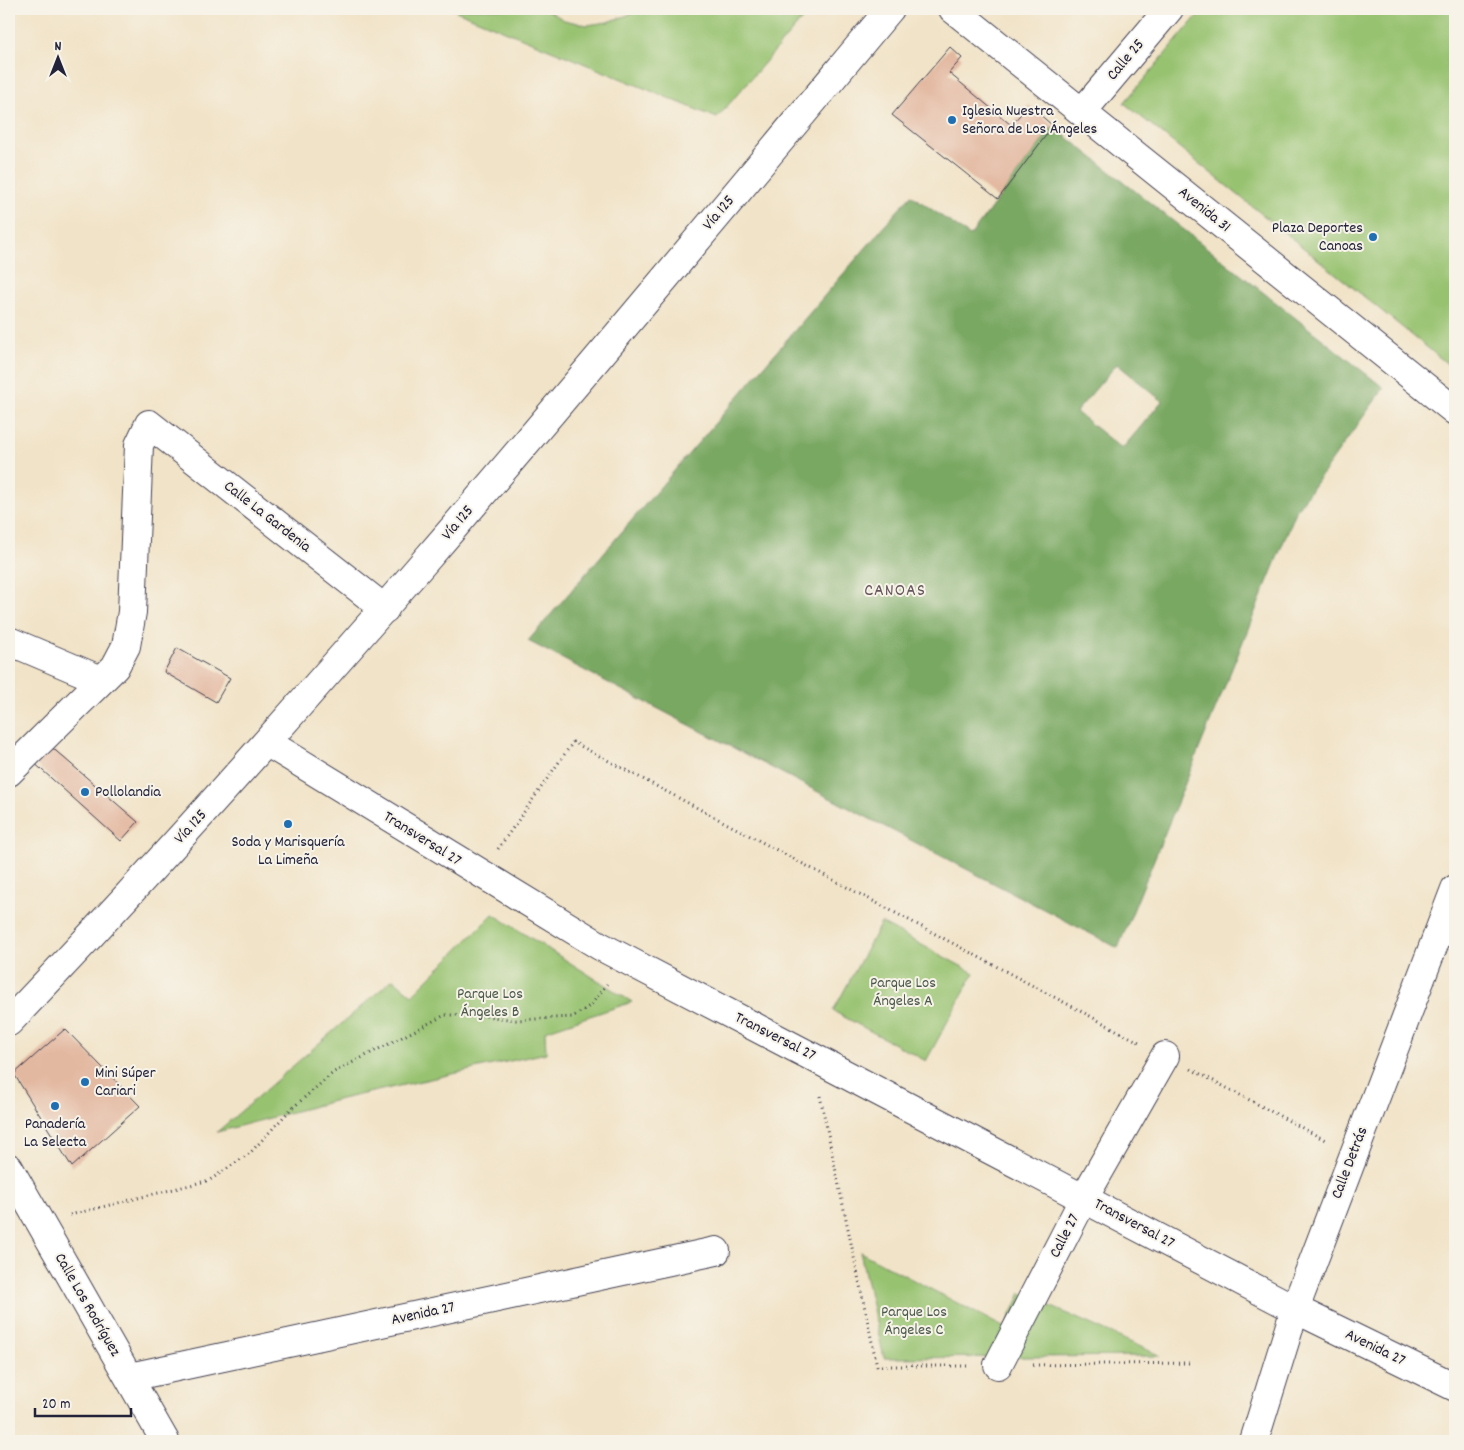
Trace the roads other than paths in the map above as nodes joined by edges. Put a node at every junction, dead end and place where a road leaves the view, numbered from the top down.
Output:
1 (890, 9) edge
2 (953, 9) edge
3 (1169, 9) edge
4 (1082, 112) junction
5 (1455, 411) edge
6 (385, 609) junction
7 (9, 641) edge
8 (101, 680) junction
9 (268, 743) junction
10 (9, 772) edge
11 (1455, 889) edge
12 (9, 1022) edge
13 (1165, 1056) road end
14 (9, 1168) edge
15 (1084, 1198) junction
16 (716, 1251) dead end
17 (1295, 1309) junction
18 (998, 1365) road end
19 (130, 1377) junction
20 (1455, 1387) edge
21 (166, 1441) edge
22 (1254, 1441) edge

1 - 6 street, Vía 125
2 - 4 street, Avenida 31
3 - 4 street, Calle 25
4 - 5 street, Avenida 31
6 - 8 street, Calle La Gardenia
6 - 9 street, Vía 125
7 - 8 street
8 - 10 street
9 - 12 street, Vía 125
9 - 15 street, Transversal 27
11 - 17 street, Calle Detrás
13 - 15 street, Calle 27
14 - 19 street, Calle Los Rodríguez
15 - 17 street, Transversal 27
15 - 18 street, Calle 27
16 - 19 street, Avenida 27
17 - 20 street, Avenida 27
17 - 22 street, Calle Detrás
19 - 21 street, Calle Los Rodríguez

